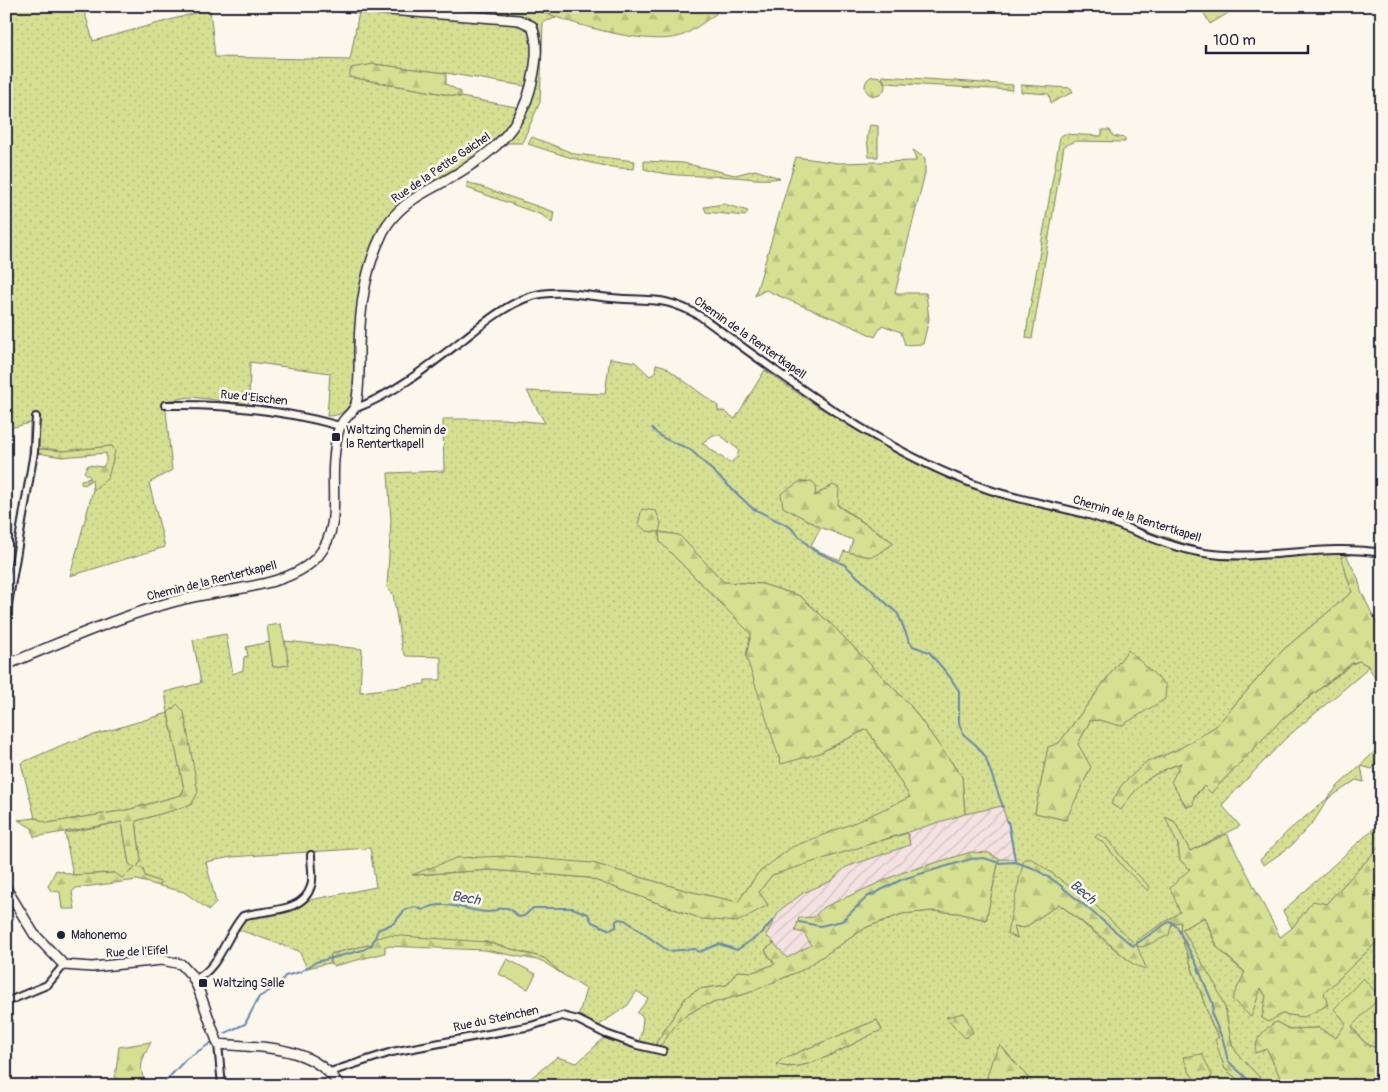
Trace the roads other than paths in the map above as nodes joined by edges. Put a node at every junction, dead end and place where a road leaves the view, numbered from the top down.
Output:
1 (336, 6) edge
2 (165, 405) dead end
3 (354, 409) junction
4 (36, 417) dead end
5 (340, 426) junction
6 (1382, 553) edge
7 (6, 616) edge
8 (6, 665) edge
9 (311, 855) dead end
10 (6, 888) edge
11 (64, 965) junction
12 (194, 980) junction
13 (6, 1002) edge
14 (218, 1044) junction
15 (663, 1051) dead end
16 (330, 1072) junction
17 (222, 1086) edge
18 (340, 1086) edge

1 - 3 street, Rue de la Petite Gaichel
2 - 5 street, Rue d'Eischen
3 - 5 street, Chemin de la Rentertkapell
3 - 6 street, Chemin de la Rentertkapell
4 - 7 street
5 - 8 street, Chemin de la Rentertkapell
9 - 12 street
10 - 11 street
11 - 12 street, Rue de l'Eifel
11 - 13 street
12 - 14 street, Rue de l'Eifel
14 - 16 street
14 - 17 street
15 - 16 street, Rue du Steinchen
16 - 18 street

